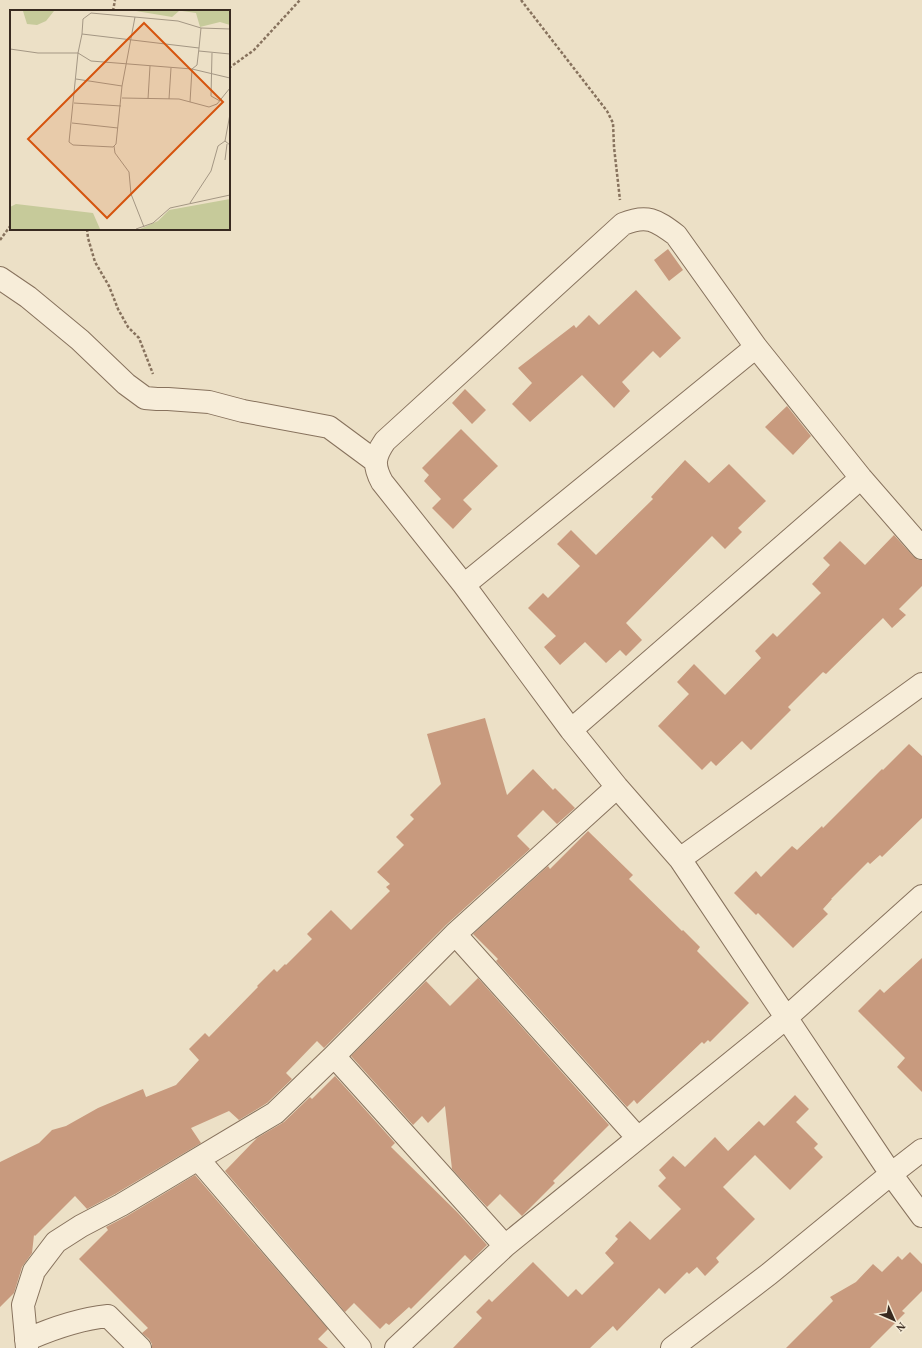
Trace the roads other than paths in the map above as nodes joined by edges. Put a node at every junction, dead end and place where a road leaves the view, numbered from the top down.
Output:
1 (0, 278) edge
2 (756, 347) junction
3 (375, 461) junction
4 (860, 478) junction
5 (922, 548) edge
6 (464, 585) junction
7 (922, 684) edge
8 (571, 730) junction
9 (618, 787) junction
10 (680, 859) junction
11 (922, 896) edge
12 (455, 934) junction
13 (786, 1018) junction
14 (334, 1056) junction
15 (638, 1137) junction
16 (922, 1150) edge
17 (198, 1159) junction
18 (891, 1174) junction
19 (922, 1216) edge
20 (505, 1246) junction
21 (27, 1344) edge
22 (140, 1348) edge
23 (360, 1348) edge
24 (396, 1348) edge
25 (672, 1348) edge

1 - 3 street
2 - 3 street
2 - 4 street
2 - 6 street
3 - 6 street
4 - 5 street
4 - 8 street
6 - 8 street
7 - 10 street
8 - 9 street
9 - 10 street
9 - 12 street
10 - 13 street
11 - 13 street
12 - 14 street
12 - 15 street
13 - 15 street
13 - 18 street
14 - 17 street
14 - 20 street
15 - 20 street
16 - 18 street
17 - 21 street
17 - 23 street
18 - 19 street
18 - 25 street
20 - 24 street
21 - 22 street

